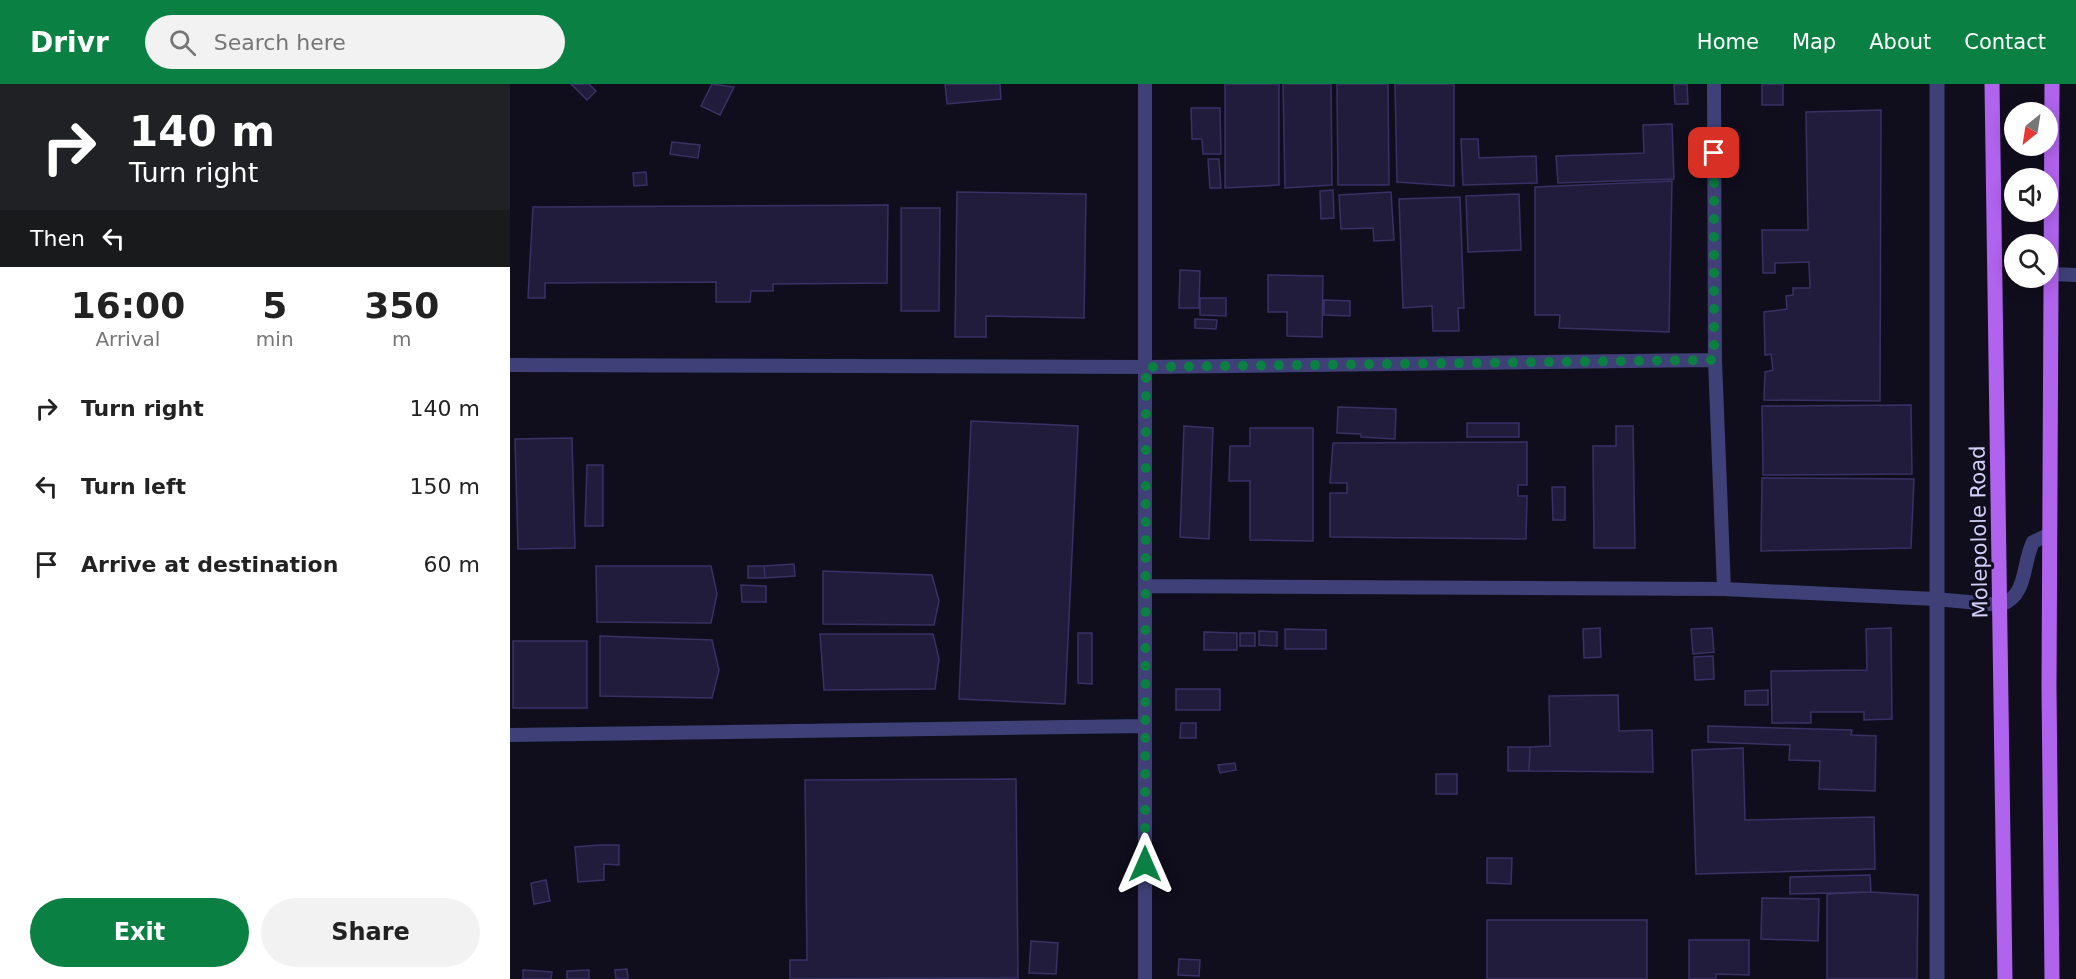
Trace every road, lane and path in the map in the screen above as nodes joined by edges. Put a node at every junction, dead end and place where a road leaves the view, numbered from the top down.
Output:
1 (1145, 84) edge
2 (1714, 84) edge
3 (1937, 84) edge
4 (1992, 84) edge
5 (2052, 84) edge
6 (2051, 234) edge
7 (2058, 274) edge
8 (2076, 275) edge
9 (2051, 288) edge
10 (1714, 360) junction
11 (510, 365) edge
12 (1146, 367) junction
13 (2050, 534) junction
14 (1146, 586) junction
15 (1724, 589) junction
16 (1935, 598) junction
17 (2001, 605) junction
18 (1144, 726) junction
19 (510, 735) edge
20 (1145, 979) edge
21 (1937, 979) edge
22 (2005, 979) edge
23 (2052, 979) edge

1 - 12 lane
2 - 10 lane
3 - 16 street
4 - 17 main road, Molepolole Road
5 - 6 main road
7 - 8 lane
9 - 13 main road
10 - 12 lane
10 - 15 lane
11 - 12 lane
12 - 14 lane
13 - 17 lane
13 - 23 main road
14 - 15 lane
14 - 18 lane
15 - 16 lane
16 - 17 lane
16 - 21 street
17 - 22 main road, Molepolole Road
18 - 19 lane
18 - 20 lane

